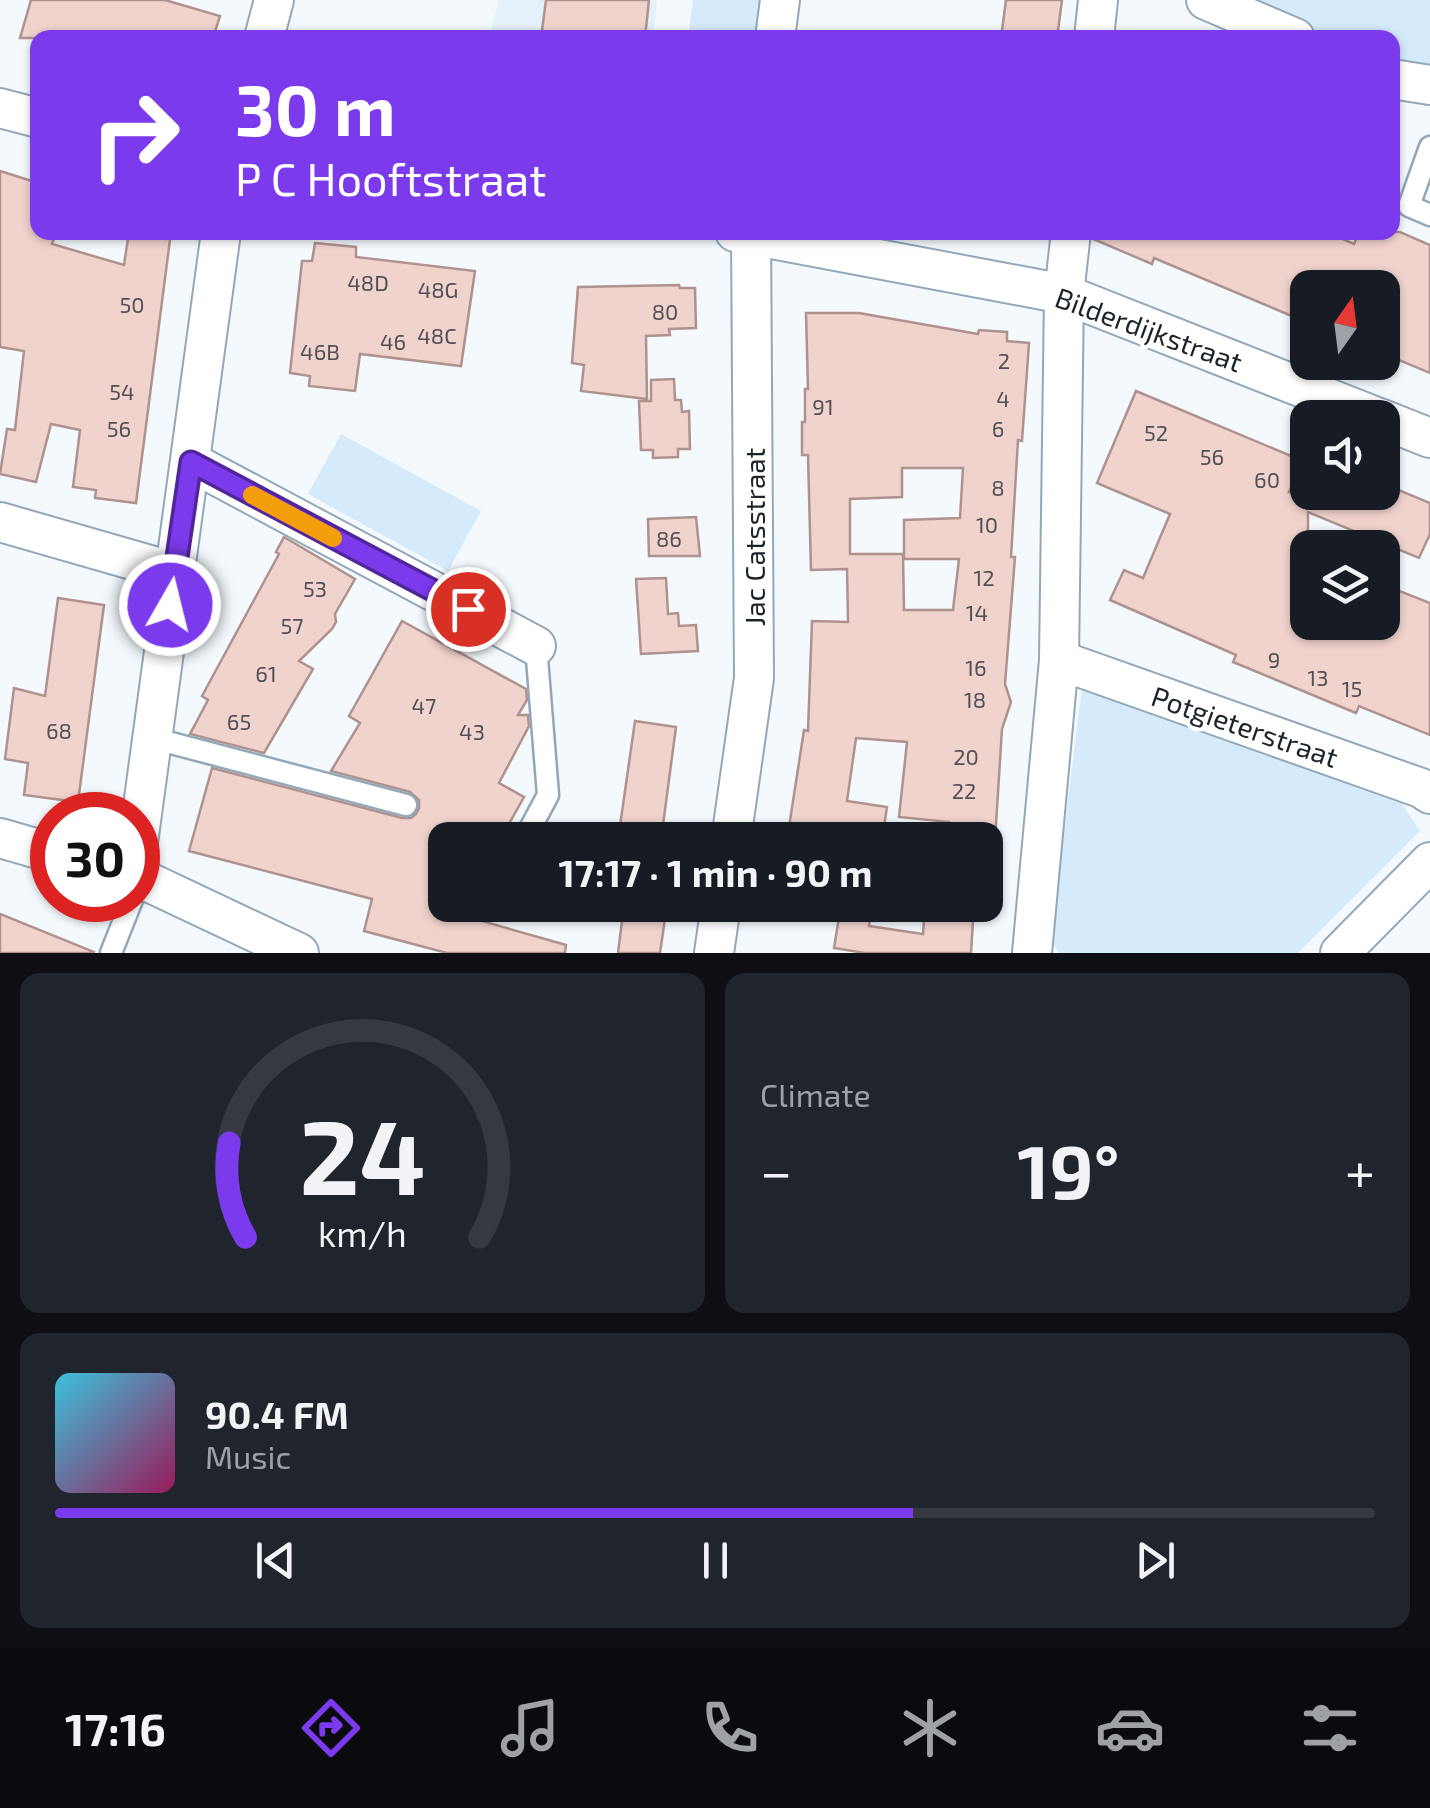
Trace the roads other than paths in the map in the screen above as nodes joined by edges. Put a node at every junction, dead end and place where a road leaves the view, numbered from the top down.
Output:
1 (274, 0) edge
2 (780, 0) edge
3 (1098, 0) edge
4 (1206, 0) edge
5 (266, 30) edge
6 (776, 30) edge
7 (1095, 30) edge
8 (1275, 30) edge
9 (1400, 80) edge
10 (1430, 85) edge
11 (0, 108) edge
12 (30, 116) edge
13 (1430, 146) edge
14 (1430, 215) edge
15 (220, 240) edge
16 (746, 240) edge
17 (782, 240) edge
18 (1070, 240) edge
19 (1064, 294) junction
20 (1335, 400) edge
21 (1400, 426) edge
22 (1430, 438) edge
23 (191, 462) junction
24 (0, 522) edge
25 (174, 572) junction
26 (536, 646) joint
27 (1059, 660) junction
28 (152, 738) junction
29 (146, 792) edge
30 (1430, 794) edge
31 (406, 805) dead end
32 (534, 822) edge
33 (734, 822) edge
34 (0, 838) edge
35 (30, 847) edge
36 (1430, 862) edge
37 (160, 888) edge
38 (122, 922) edge
39 (719, 922) edge
40 (111, 953) edge
41 (299, 953) edge
42 (714, 953) edge
43 (1032, 953) edge
44 (1340, 953) edge

1 - 5 street
2 - 6 street
3 - 7 street
4 - 8 street
9 - 10 street
11 - 12 street
13 - 14 lane
15 - 23 street
16 - 33 street, Jac Catsstraat
17 - 19 street, Bilderdijkstraat
18 - 19 street
19 - 20 street, Bilderdijkstraat
19 - 27 street
21 - 22 street, Bilderdijkstraat
23 - 25 street
23 - 26 street
24 - 25 street
25 - 28 street
26 - 32 lane
27 - 30 street, Potgieterstraat
27 - 43 street
28 - 29 street
28 - 31 lane
34 - 35 street
36 - 44 street
37 - 41 street
38 - 40 lane
39 - 42 street

